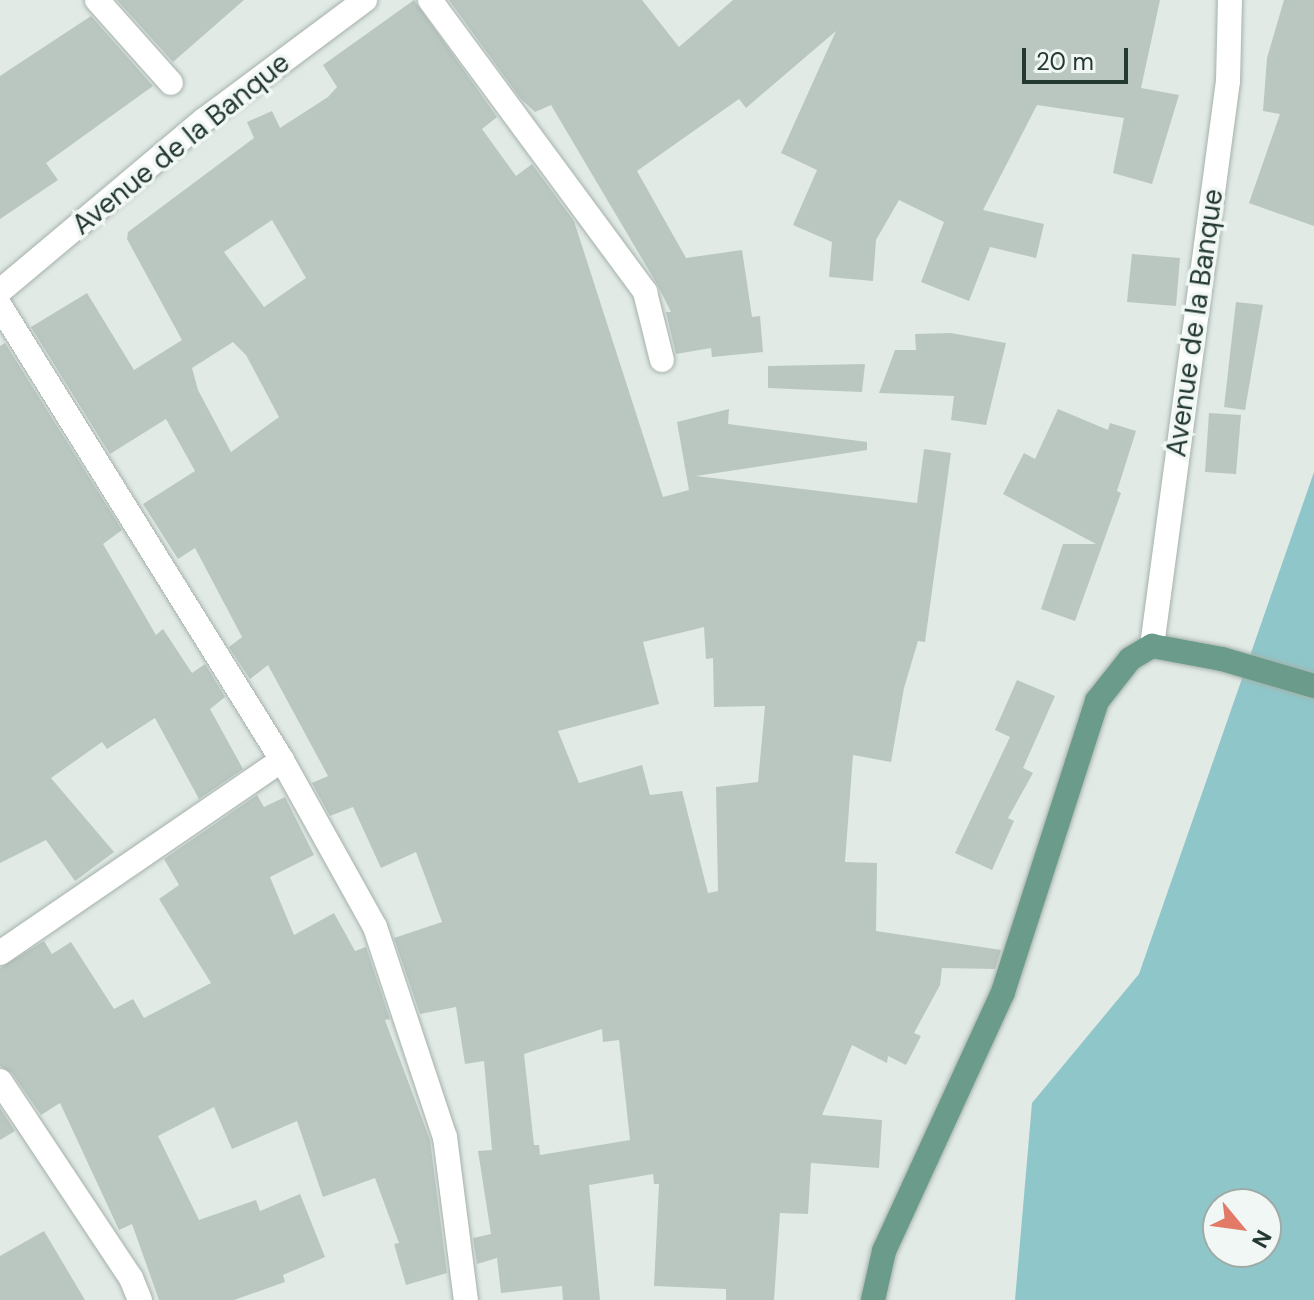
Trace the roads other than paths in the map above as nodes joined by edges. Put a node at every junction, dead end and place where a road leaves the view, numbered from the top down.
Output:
1 (97, 0) edge
2 (365, 0) edge
3 (430, 0) edge
4 (1230, 0) edge
5 (171, 83) dead end
6 (0, 291) edge
7 (0, 306) edge
8 (662, 360) dead end
9 (1152, 646) junction
10 (1314, 686) edge
11 (282, 760) junction
12 (0, 953) edge
13 (0, 1081) edge
14 (140, 1300) edge
15 (466, 1300) edge
16 (873, 1300) edge

1 - 5 street
2 - 6 street, Avenue de la Banque
3 - 8 street
4 - 9 street, Avenue de la Banque
7 - 11 street
9 - 10 main road
9 - 16 main road
11 - 12 street
11 - 15 street
13 - 14 street

